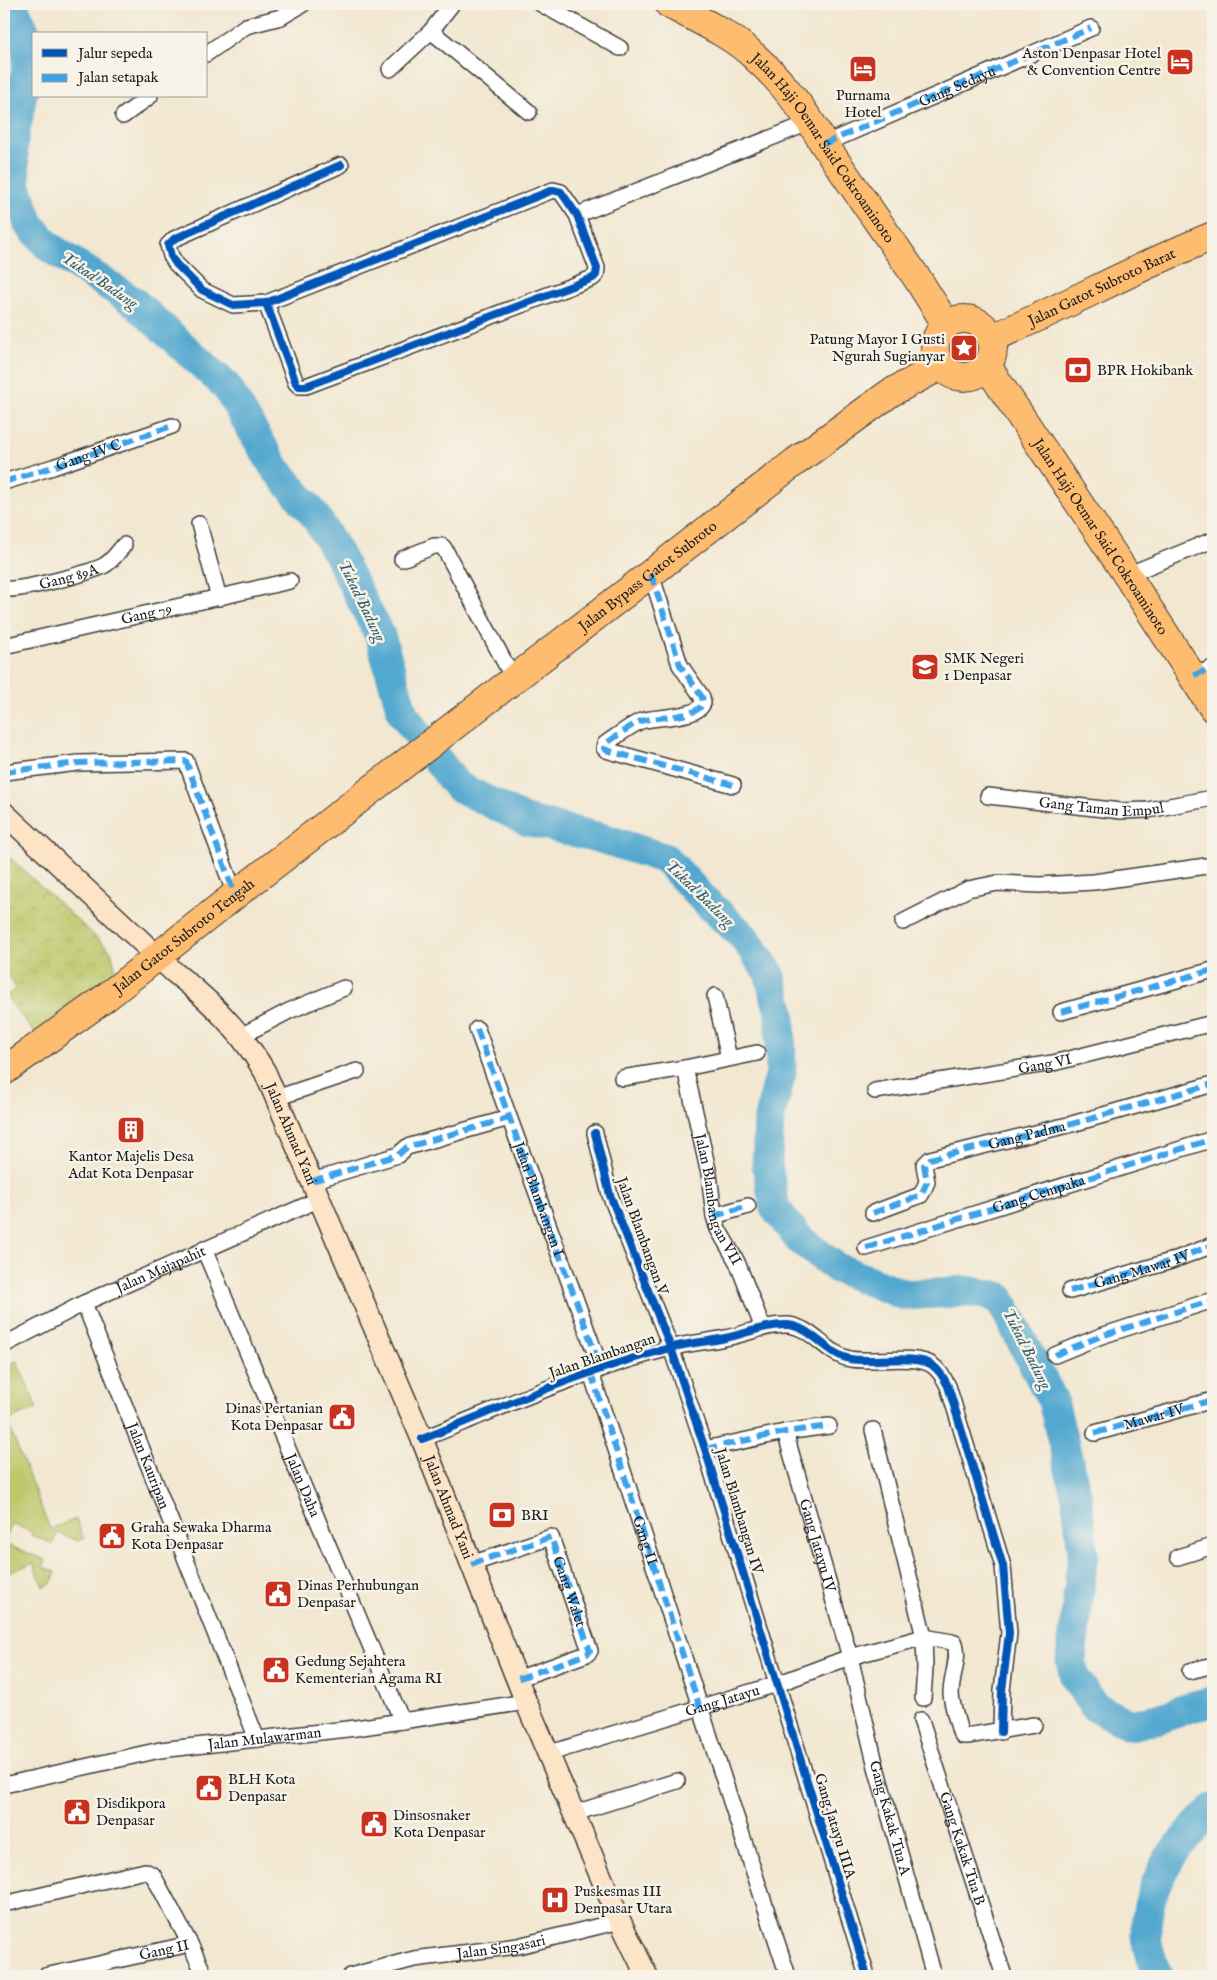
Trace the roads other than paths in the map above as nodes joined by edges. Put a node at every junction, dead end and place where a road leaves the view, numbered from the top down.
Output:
1 (303, 4) edge
2 (452, 4) edge
3 (541, 4) edge
4 (669, 4) edge
5 (1090, 28) dead end
6 (431, 31) junction
7 (620, 48) dead end
8 (208, 53) edge
9 (390, 69) dead end
10 (147, 98) edge
11 (529, 112) dead end
12 (123, 116) dead end
13 (818, 133) junction
14 (340, 165) dead end
15 (577, 215) junction
16 (1213, 236) edge
17 (266, 302) junction
18 (946, 324) junction
19 (992, 338) junction
20 (941, 366) junction
21 (987, 366) junction
22 (172, 426) dead end
23 (4, 482) edge
24 (198, 524) dead end
25 (1213, 540) edge
26 (124, 545) dead end
27 (402, 559) dead end
28 (651, 574) junction
29 (1127, 575) junction
30 (290, 581) dead end
31 (4, 589) edge
32 (219, 598) junction
33 (4, 646) edge
34 (1203, 672) edge
35 (514, 680) junction
36 (1213, 708) edge
37 (4, 772) edge
38 (733, 785) dead end
39 (988, 796) dead end
40 (362, 797) joint
41 (1213, 798) edge
42 (4, 814) edge
43 (1213, 865) edge
44 (235, 895) junction
45 (903, 922) dead end
46 (158, 957) junction
47 (1213, 970) edge
48 (344, 988) dead end
49 (715, 996) dead end
50 (1061, 1012) dead end
51 (1213, 1023) edge
52 (477, 1029) dead end
53 (241, 1036) junction
54 (756, 1053) dead end
55 (729, 1058) junction
56 (685, 1068) junction
57 (4, 1071) edge
58 (357, 1071) dead end
59 (622, 1078) dead end
60 (1213, 1084) edge
61 (875, 1092) dead end
62 (276, 1098) junction
63 (509, 1118) junction
64 (595, 1132) dead end
65 (1213, 1140) edge
66 (316, 1190) junction
67 (748, 1206) dead end
68 (873, 1213) dead end
69 (714, 1216) junction
70 (1213, 1245) edge
71 (866, 1248) dead end
72 (204, 1249) junction
73 (1070, 1291) dead end
74 (1213, 1300) edge
75 (84, 1303) junction
76 (763, 1328) junction
77 (4, 1345) edge
78 (671, 1348) junction
79 (1055, 1355) dead end
80 (596, 1371) junction
81 (1213, 1400) edge
82 (829, 1426) dead end
83 (873, 1430) dead end
84 (785, 1432) junction
85 (1095, 1433) dead end
86 (422, 1440) junction
87 (705, 1449) junction
88 (1213, 1546) edge
89 (1178, 1557) dead end
90 (471, 1564) junction
91 (924, 1637) junction
92 (850, 1657) junction
93 (1213, 1665) edge
94 (1190, 1671) dead end
95 (517, 1679) junction
96 (777, 1684) junction
97 (923, 1698) dead end
98 (526, 1702) junction
99 (700, 1708) junction
100 (920, 1720) dead end
101 (402, 1722) junction
102 (1034, 1725) dead end
103 (1001, 1732) junction
104 (257, 1739) junction
105 (550, 1753) junction
106 (677, 1781) dead end
107 (4, 1785) edge
108 (575, 1813) junction
109 (4, 1904) edge
110 (620, 1921) junction
111 (190, 1944) junction
112 (366, 1974) edge
113 (45, 1976) edge
114 (206, 1976) edge
115 (350, 1976) edge
116 (647, 1976) edge
117 (788, 1976) edge
118 (867, 1976) edge
119 (934, 1976) edge
120 (1004, 1976) edge

1 - 8 street
2 - 6 street
3 - 7 street
4 - 13 highway, Jalan Haji Oemar Said Cokroaminoto
5 - 13 street, Gang Sedayu
6 - 9 street
6 - 11 street
10 - 12 street
13 - 15 street, Gang Sedayu
13 - 18 highway, Jalan Haji Oemar Said Cokroaminoto
14 - 17 street
15 - 17 street
15 - 17 street
16 - 19 highway, Jalan Gatot Subroto Barat
18 - 19 highway
18 - 20 highway
19 - 21 highway
20 - 21 highway
20 - 28 highway, Jalan Bypass Gatot Subroto
21 - 29 highway, Jalan Haji Oemar Said Cokroaminoto
22 - 23 street, Gang IV C
24 - 32 street
25 - 29 street
26 - 31 street, Gang 89A
27 - 35 street
28 - 35 highway, Jalan Bypass Gatot Subroto
28 - 38 street
29 - 34 highway, Jalan Haji Oemar Said Cokroaminoto
30 - 32 street, Gang 79
32 - 33 street, Gang 79
34 - 36 highway, Jalan Haji Oemar Said Cokroaminoto
35 - 40 highway, Jalan Bypass Gatot Subroto
37 - 44 street
39 - 41 street, Gang Taman Empul
40 - 44 highway, Jalan Gatot Subroto Tengah
42 - 46 main road, Jalan Ahmad Yani
43 - 45 street
44 - 46 highway, Jalan Gatot Subroto Tengah
46 - 53 main road, Jalan Ahmad Yani
46 - 57 highway, Jalan Gatot Subroto Tengah
47 - 50 street
48 - 53 street
49 - 55 street
51 - 61 street, Gang VI
52 - 63 street, Jalan Blambangan I
53 - 62 main road, Jalan Ahmad Yani
54 - 55 street
55 - 56 street
56 - 59 street
56 - 69 street, Jalan Blambangan VII
58 - 62 street
60 - 68 street, Gang Padma
62 - 66 main road, Jalan Ahmad Yani
63 - 66 street, Jalan Majapahit
63 - 80 street, Jalan Blambangan I
64 - 78 street, Jalan Blambangan V
65 - 71 street, Gang Cempaka
66 - 72 street, Jalan Majapahit
66 - 86 main road, Jalan Ahmad Yani
67 - 69 street
69 - 76 street, Jalan Blambangan VII
70 - 73 street, Gang Mawar IV
72 - 75 street, Jalan Majapahit
72 - 101 street, Jalan Daha
74 - 79 street
75 - 77 street, Jalan Majapahit
75 - 104 street, Jalan Kauripan
76 - 78 street, Jalan Blambangan
76 - 103 street, Jalan Blambangan
78 - 80 street, Jalan Blambangan
78 - 87 street, Jalan Blambangan IV
80 - 86 street, Jalan Blambangan
80 - 99 street, Gang II
81 - 85 street, Mawar IV
82 - 84 street
83 - 91 street
84 - 87 street
84 - 92 street, Gang Jatayu IV
86 - 90 main road, Jalan Ahmad Yani
87 - 96 street, Jalan Blambangan IV
88 - 89 street
90 - 95 main road, Jalan Ahmad Yani
90 - 95 street, Gang Walet
91 - 92 street, Gang Jatayu
91 - 97 street
91 - 103 street
92 - 96 street, Gang Jatayu
92 - 119 street, Gang Kakak Tua A
93 - 94 street
95 - 98 main road, Jalan Ahmad Yani
96 - 99 street, Gang Jatayu
96 - 118 street, Gang Jatayu IIIA
98 - 101 street, Jalan Mulawarman
98 - 105 main road, Jalan Ahmad Yani
99 - 105 street, Gang Jatayu
99 - 117 street, Gang II
100 - 120 street, Gang Kakak Tua B
101 - 104 street, Jalan Mulawarman
102 - 103 street
104 - 107 street, Jalan Mulawarman
105 - 108 main road, Jalan Ahmad Yani
106 - 108 street
108 - 110 main road, Jalan Ahmad Yani
109 - 111 street
110 - 112 street, Jalan Singasari
110 - 116 main road, Jalan Ahmad Yani
111 - 113 street, Gang II
111 - 114 street, Gang II
112 - 115 street, Jalan Singasari

